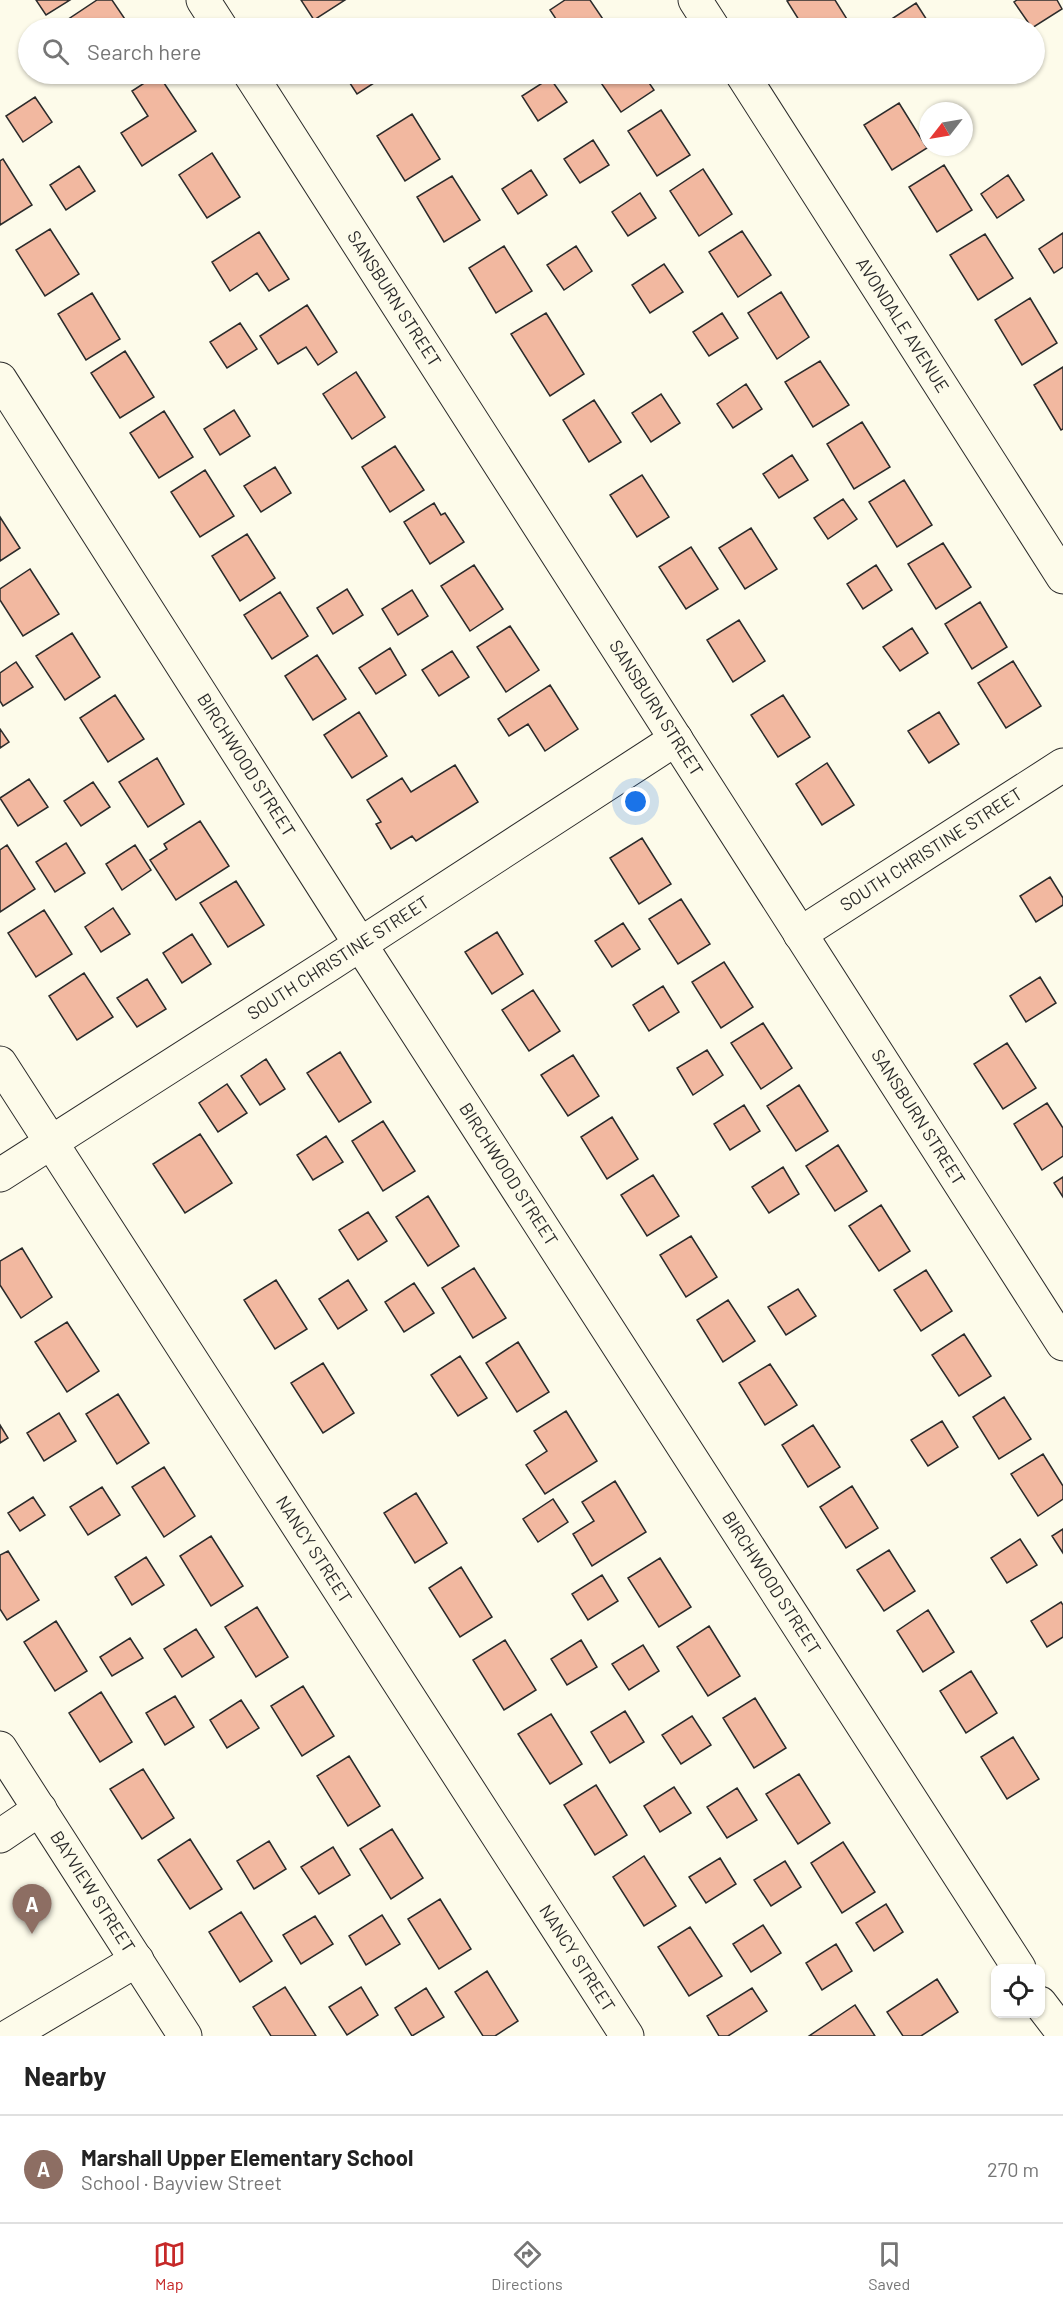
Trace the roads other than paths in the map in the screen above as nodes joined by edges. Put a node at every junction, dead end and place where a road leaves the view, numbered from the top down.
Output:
1 (203, 0) edge
2 (695, 0) edge
3 (215, 18) edge
4 (707, 18) edge
5 (256, 84) edge
6 (748, 84) edge
7 (0, 379) edge
8 (1063, 577) edge
9 (676, 739) junction
10 (1063, 765) edge
11 (800, 934) junction
12 (360, 944) junction
13 (0, 1063) edge
14 (52, 1141) junction
15 (0, 1174) edge
16 (1063, 1344) edge
17 (0, 1748) edge
18 (40, 1809) junction
19 (0, 1836) edge
20 (137, 1960) junction
21 (1015, 1964) edge
22 (1045, 2008) edge
23 (1063, 2033) edge
24 (9, 2036) edge
25 (185, 2036) edge
26 (627, 2036) edge
27 (1059, 2036) edge

1 - 3 street
2 - 4 street
5 - 9 street, SANSBURN STREET
6 - 8 street, AVONDALE AVENUE
7 - 12 street, BIRCHWOOD STREET
9 - 11 street, SANSBURN STREET
9 - 12 street, SOUTH CHRISTINE STREET
10 - 11 street, SOUTH CHRISTINE STREET
11 - 16 street, SANSBURN STREET
12 - 14 street, SOUTH CHRISTINE STREET
12 - 21 street, BIRCHWOOD STREET
13 - 14 street, NANCY STREET
14 - 15 street, SOUTH CHRISTINE STREET
14 - 26 street, NANCY STREET
17 - 18 street, BAYVIEW STREET
18 - 19 street
18 - 20 street, BAYVIEW STREET
20 - 24 street
20 - 25 street, BAYVIEW STREET
22 - 23 street
23 - 27 street

